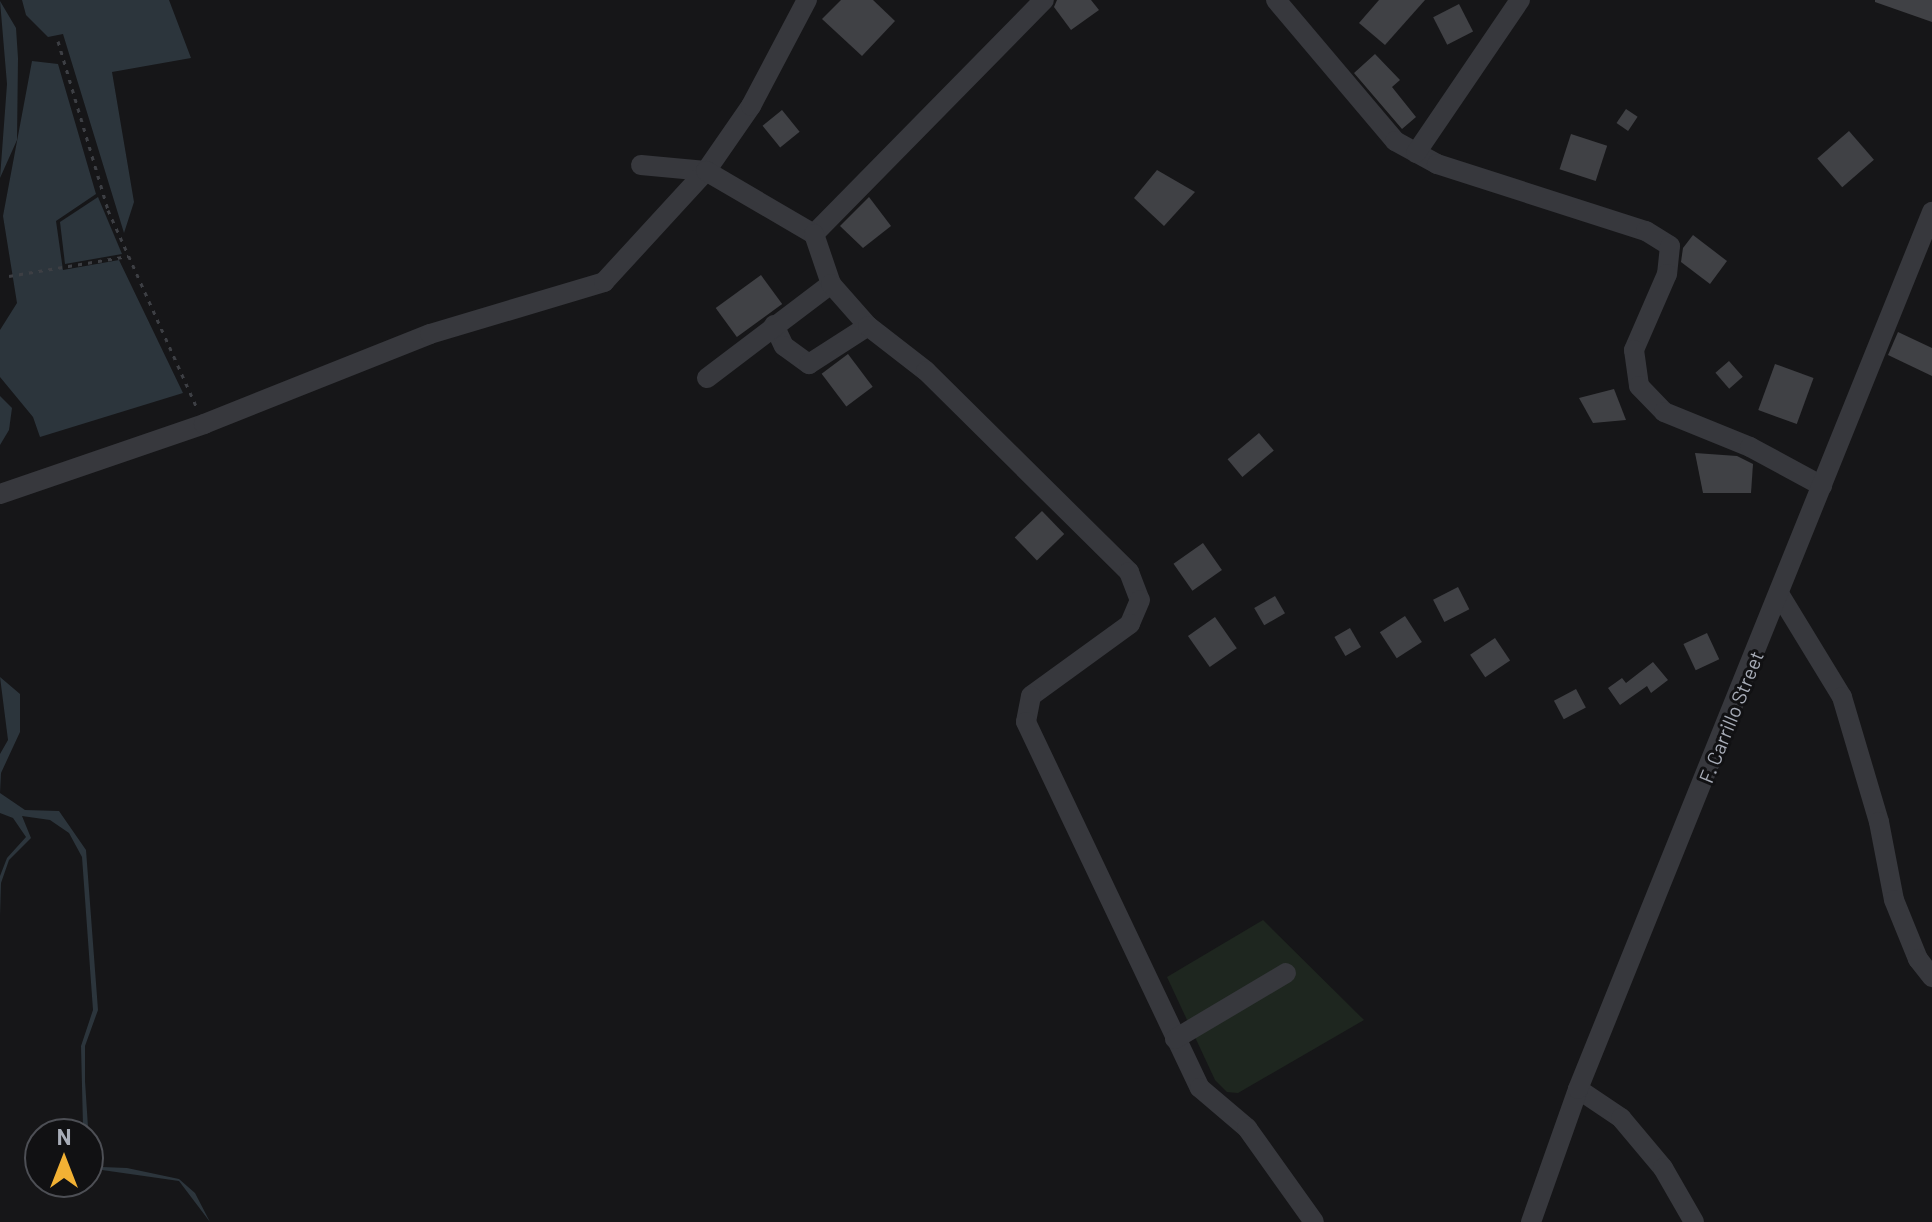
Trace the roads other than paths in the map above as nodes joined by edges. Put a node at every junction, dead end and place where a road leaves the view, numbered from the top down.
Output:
1 (807, 0) edge
2 (1044, 0) edge
3 (1276, 0) edge
4 (1520, 0) edge
5 (1416, 153) junction
6 (641, 165) dead end
7 (706, 171) junction
8 (1932, 212) edge
9 (814, 234) junction
10 (831, 284) junction
11 (774, 325) junction
12 (868, 326) junction
13 (707, 378) dead end
14 (1822, 486) junction
15 (4, 493) edge
16 (1781, 597) junction
17 (1286, 973) dead end
18 (1932, 977) edge
19 (1175, 1039) junction
20 (1578, 1089) junction
21 (1314, 1222) edge
22 (1531, 1222) edge
23 (1694, 1222) edge

1 - 7 street
2 - 9 street
3 - 5 street
4 - 5 street
5 - 14 street
6 - 7 street
7 - 9 street
7 - 15 street
8 - 14 street, F. Carrillo Street
9 - 10 street
10 - 11 street
10 - 12 street
11 - 12 street
11 - 13 street
12 - 19 street
14 - 16 street, F. Carrillo Street
16 - 18 street
16 - 20 street, F. Carrillo Street
17 - 19 street
19 - 21 street
20 - 22 street, F. Carrillo Street
20 - 23 street

